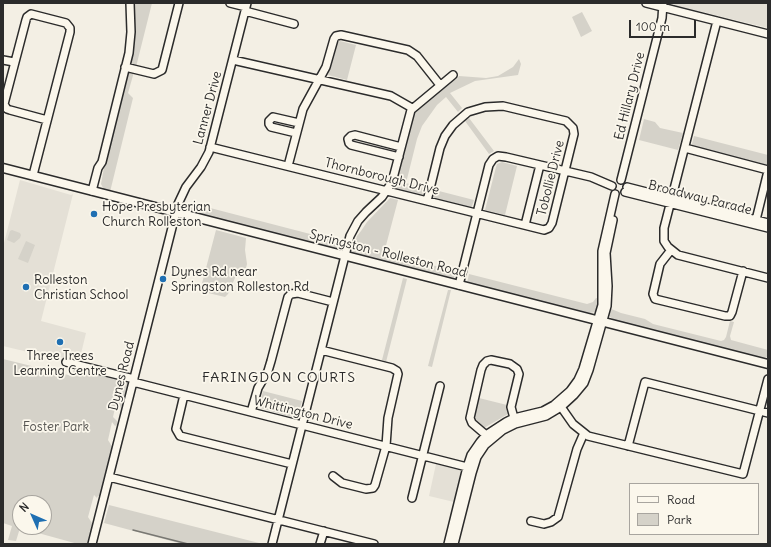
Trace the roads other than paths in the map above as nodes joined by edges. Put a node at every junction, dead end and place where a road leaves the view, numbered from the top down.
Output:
1 (130, 3) edge
2 (179, 3) edge
3 (230, 3) edge
4 (646, 3) edge
5 (665, 5) edge
6 (246, 7) edge
7 (717, 21) junction
8 (294, 24) dead end
9 (768, 34) edge
10 (3, 60) edge
11 (232, 60) junction
12 (14, 62) junction
13 (125, 67) junction
14 (453, 75) dead end
15 (319, 80) junction
16 (440, 85) junction
17 (412, 108) junction
18 (47, 120) junction
19 (299, 123) junction
20 (296, 133) junction
21 (371, 140) junction
22 (210, 147) junction
23 (401, 147) junction
24 (685, 148) junction
25 (369, 150) junction
26 (399, 157) junction
27 (540, 165) junction
28 (288, 166) junction
29 (3, 168) edge
30 (768, 170) edge
31 (565, 171) junction
32 (33, 175) junction
33 (621, 180) junction
34 (612, 186) junction
35 (387, 191) junction
36 (94, 192) junction
37 (622, 192) junction
38 (427, 201) junction
39 (672, 201) junction
40 (176, 213) junction
41 (477, 213) junction
42 (755, 222) junction
43 (768, 223) edge
44 (525, 225) junction
45 (768, 228) edge
46 (547, 229) joint
47 (671, 250) junction
48 (344, 256) junction
49 (743, 271) junction
50 (768, 278) edge
51 (459, 285) junction
52 (333, 302) junction
53 (600, 321) junction
54 (321, 350) junction
55 (66, 362) dead end
56 (768, 364) edge
57 (768, 379) edge
58 (134, 380) junction
59 (440, 386) dead end
60 (184, 395) junction
61 (559, 405) junction
62 (760, 411) junction
63 (252, 412) junction
64 (768, 413) edge
65 (514, 418) junction
66 (302, 425) junction
67 (584, 433) junction
68 (486, 435) junction
69 (386, 446) junction
70 (628, 446) junction
71 (423, 456) junction
72 (292, 464) junction
73 (467, 467) junction
74 (333, 476) dead end
75 (109, 477) junction
76 (412, 498) dead end
77 (278, 520) junction
78 (531, 521) dead end
79 (324, 531) junction
80 (454, 539) edge
81 (92, 544) edge
82 (272, 544) edge
83 (320, 544) edge
84 (370, 544) edge
85 (448, 544) edge

1 - 13 street
2 - 13 street
3 - 6 street
4 - 5 street
5 - 7 street
5 - 33 street, Ed Hillary Drive
6 - 8 street
6 - 11 street, Lanner Drive
7 - 9 street
7 - 24 street
10 - 12 street
11 - 15 street
11 - 22 street, Lanner Drive
12 - 18 street
12 - 18 street
13 - 36 street
14 - 16 street
15 - 16 street
15 - 17 street
15 - 19 street
16 - 17 street
17 - 23 street
18 - 32 street
19 - 20 street
19 - 20 street
20 - 28 street
21 - 23 street
21 - 25 street
21 - 25 street
22 - 28 street, Thornborough Drive
22 - 40 street, Lanner Drive
23 - 26 street
24 - 30 street
24 - 39 street
25 - 26 street
26 - 35 street
27 - 31 street
27 - 41 street
27 - 44 street
28 - 35 street, Thornborough Drive
29 - 32 main road, Springston - Rolleston Road
30 - 42 street
31 - 34 street
31 - 38 street, Tobollie Drive
31 - 46 street, Tobollie Drive
32 - 36 main road, Springston - Rolleston Road
33 - 34 street
33 - 37 street
34 - 37 street
35 - 38 street, Thornborough Drive
35 - 48 street
36 - 40 main road, Springston - Rolleston Road
37 - 39 street, Broadway Parade
37 - 53 street
38 - 41 street, Thornborough Drive
39 - 42 street, Broadway Parade
39 - 47 street
40 - 48 main road, Springston - Rolleston Road
40 - 58 street, Dynes Road
41 - 44 street, Thornborough Drive
41 - 51 street
42 - 43 street, Broadway Parade
42 - 45 street, Broadway Parade
44 - 46 street, Thornborough Drive
47 - 49 street
47 - 49 street
48 - 51 main road, Springston - Rolleston Road
48 - 52 street
49 - 50 street
51 - 53 main road, Springston - Rolleston Road
52 - 54 street
52 - 63 street
53 - 56 main road, Springston - Rolleston Road
53 - 61 street
54 - 66 street
54 - 69 street
55 - 58 street, Whittington Drive
57 - 62 street
58 - 60 street, Whittington Drive
58 - 75 street, Dynes Road
59 - 71 street
60 - 63 street, Whittington Drive
60 - 72 street
61 - 65 street
61 - 67 street
61 - 80 street
62 - 64 street
62 - 70 street
62 - 70 street
63 - 66 street, Whittington Drive
65 - 68 street
65 - 68 street
66 - 69 street, Whittington Drive
66 - 72 street
67 - 70 street
67 - 78 street
68 - 73 street
69 - 71 street, Whittington Drive
69 - 74 street
71 - 73 street, Whittington Drive
71 - 76 street
72 - 77 street
73 - 80 street
75 - 77 street
75 - 81 street, Dynes Road
77 - 79 street
77 - 82 street
79 - 83 street
79 - 84 street
80 - 85 street

